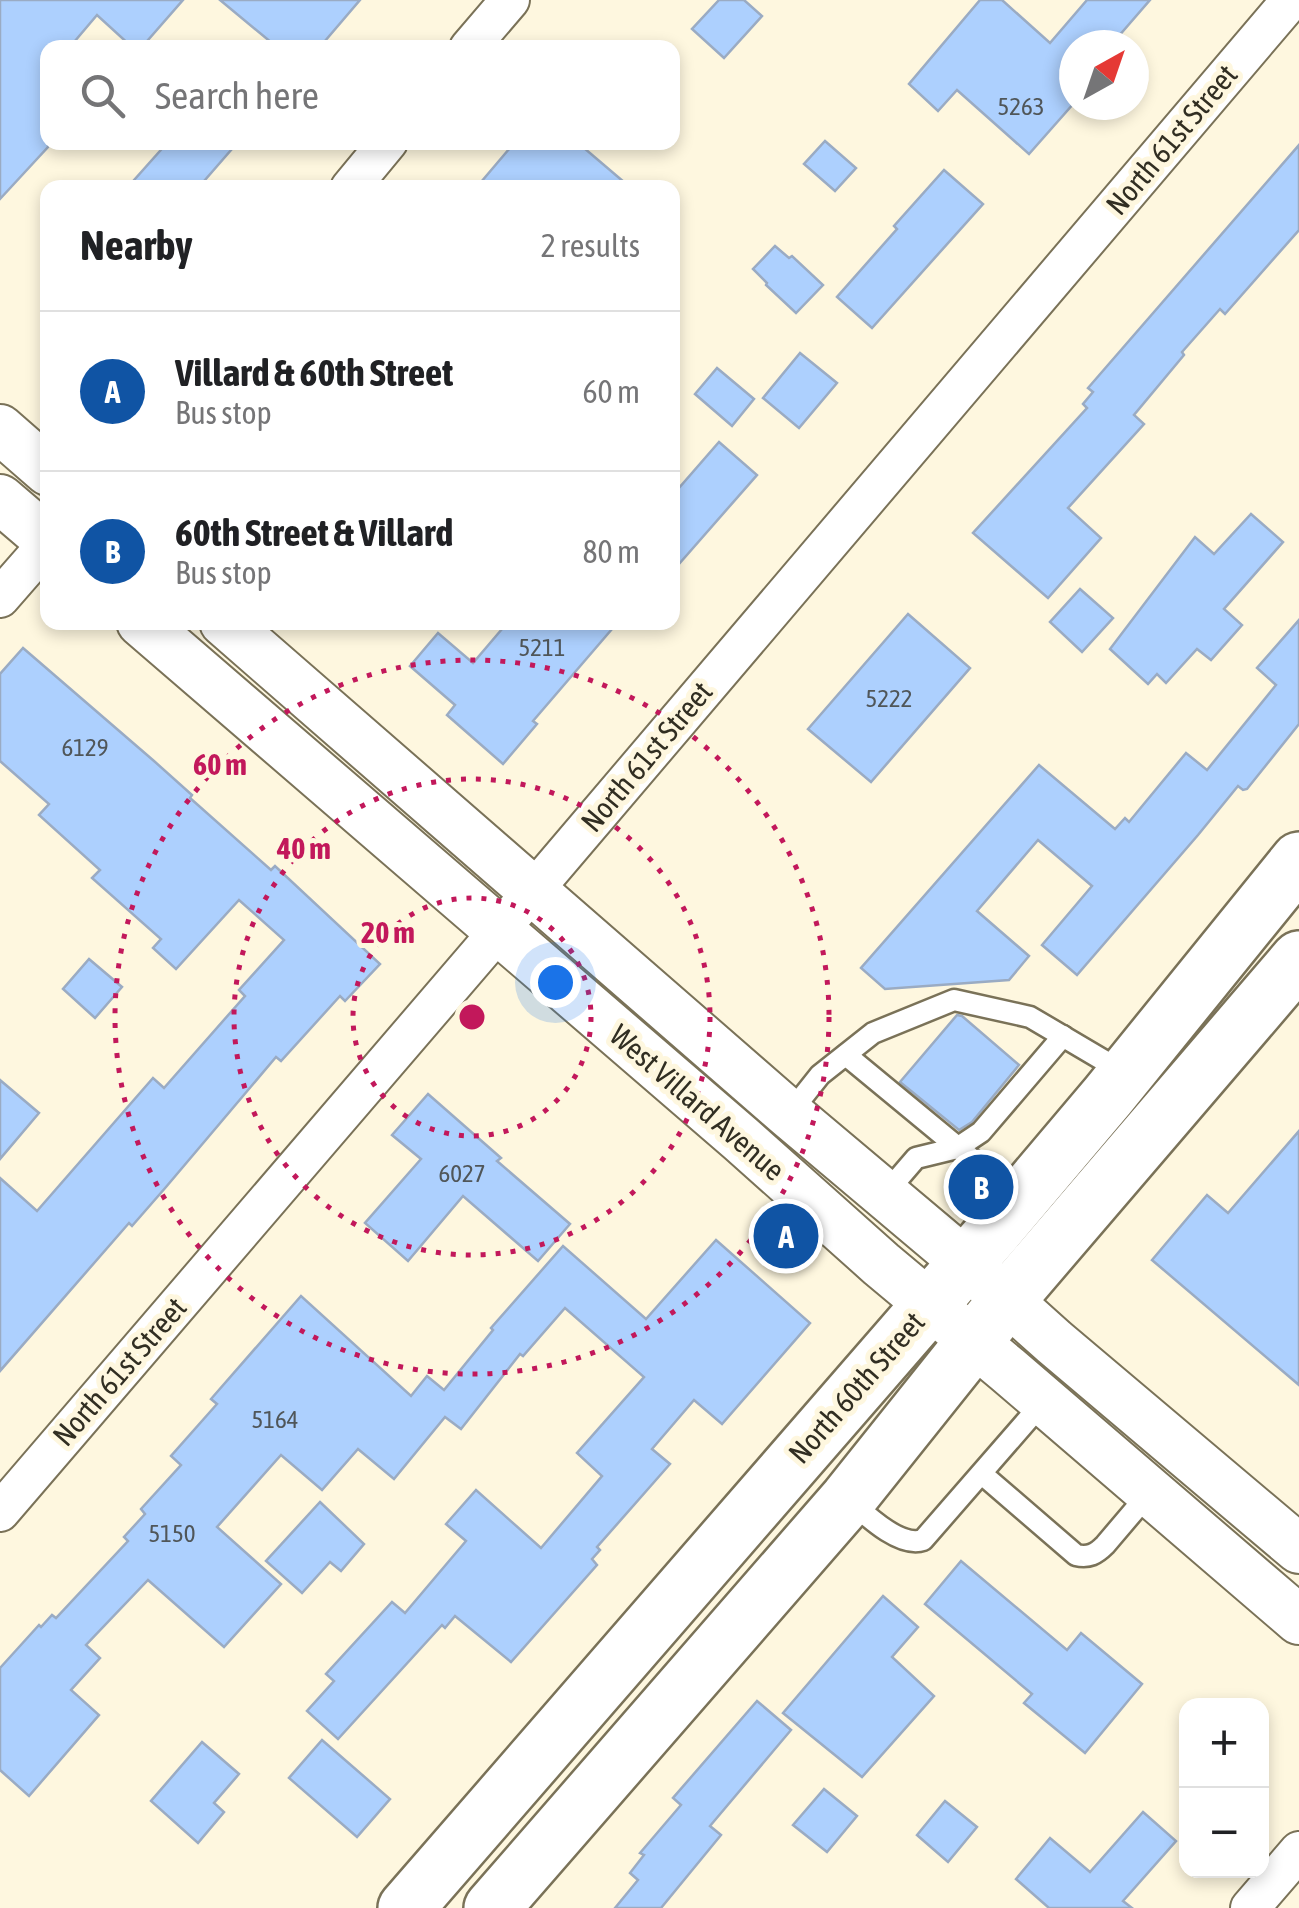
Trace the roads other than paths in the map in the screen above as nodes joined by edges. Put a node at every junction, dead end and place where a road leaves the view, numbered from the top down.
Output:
1 (510, 0) edge
2 (1291, 0) edge
3 (477, 40) edge
4 (381, 150) edge
5 (357, 180) edge
6 (0, 429) edge
7 (40, 463) edge
8 (0, 498) edge
9 (40, 534) edge
10 (40, 550) edge
11 (0, 598) edge
12 (150, 630) edge
13 (233, 630) edge
14 (1299, 860) edge
15 (533, 891) junction
16 (498, 930) junction
17 (1299, 959) edge
18 (1063, 1036) junction
19 (846, 1055) junction
20 (1148, 1092) junction
21 (789, 1114) junction
22 (957, 1148) junction
23 (885, 1194) junction
24 (1021, 1196) junction
25 (966, 1263) junction
26 (1007, 1300) junction
27 (929, 1306) junction
28 (973, 1342) junction
29 (1044, 1401) junction
30 (982, 1474) junction
31 (1150, 1492) junction
32 (848, 1499) junction
33 (0, 1512) edge
34 (1299, 1550) edge
35 (1299, 1620) edge
36 (1299, 1851) edge
37 (406, 1908) edge
38 (492, 1908) edge
39 (1250, 1908) edge

1 - 3 street
2 - 15 street, North 61st Street
4 - 5 street
6 - 7 street
8 - 9 street
10 - 11 street
12 - 16 street, West Villard Avenue
13 - 15 street, West Villard Avenue
14 - 20 main road, North 60th Street
15 - 16 street, North 61st Street
15 - 21 street, West Villard Avenue
16 - 27 street, West Villard Avenue
16 - 33 street, North 61st Street
17 - 20 main road, North 60th Street
18 - 19 lane
18 - 20 lane
18 - 22 lane
19 - 21 lane
19 - 22 lane
20 - 24 main road, North 60th Street
20 - 26 main road, North 60th Street
21 - 23 street, West Villard Avenue
22 - 23 lane
22 - 24 lane
23 - 25 street, West Villard Avenue
24 - 25 main road, North 60th Street
25 - 26 street, West Villard Avenue
25 - 27 main road, North 60th Street
26 - 28 main road, North 60th Street
26 - 34 street, West Villard Avenue
27 - 28 street, West Villard Avenue
27 - 37 main road, North 60th Street
28 - 29 street, West Villard Avenue
28 - 32 main road, North 60th Street
29 - 30 lane
29 - 31 street, West Villard Avenue
30 - 31 lane
30 - 32 lane
31 - 35 street, West Villard Avenue
32 - 38 main road, North 60th Street
36 - 39 street

